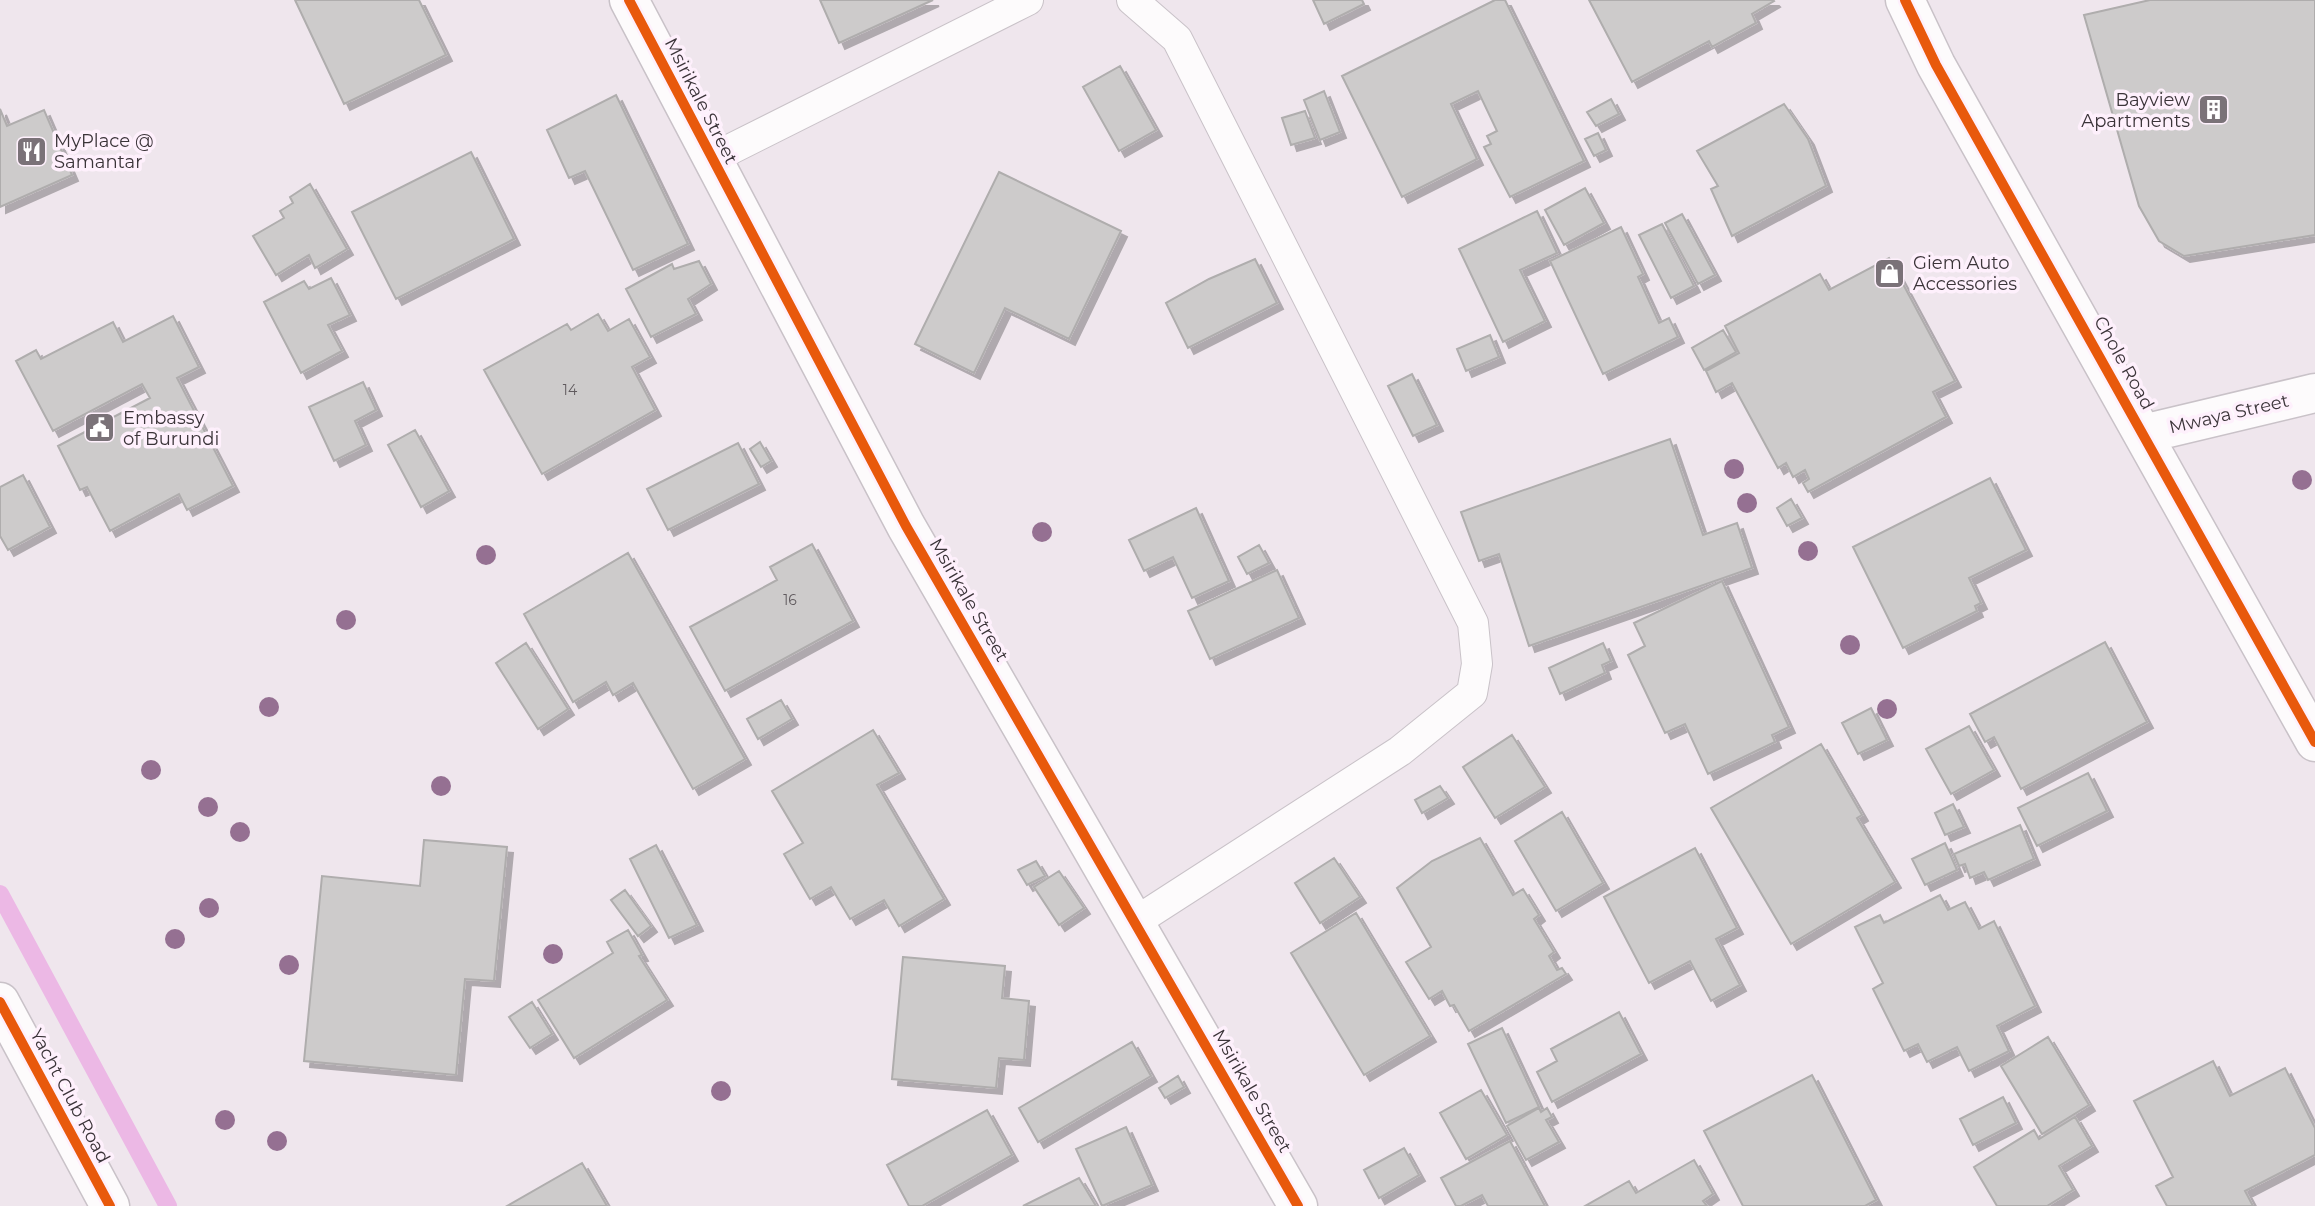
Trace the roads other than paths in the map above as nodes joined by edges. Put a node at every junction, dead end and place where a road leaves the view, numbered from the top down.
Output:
1 (629, 0) edge
2 (1028, 0) edge
3 (1132, 0) edge
4 (1905, 0) edge
5 (711, 159) junction
6 (2315, 393) edge
7 (2143, 434) junction
8 (2315, 742) edge
9 (1135, 922) junction
10 (0, 1002) edge
11 (110, 1206) edge
12 (1298, 1206) edge

1 - 5 street, Msirikale Street
2 - 5 lane
3 - 9 lane
4 - 7 street, Chole Road
5 - 9 street, Msirikale Street
6 - 7 street, Mwaya Street
7 - 8 street, Chole Road
9 - 12 street, Msirikale Street
10 - 11 street, Yacht Club Road

